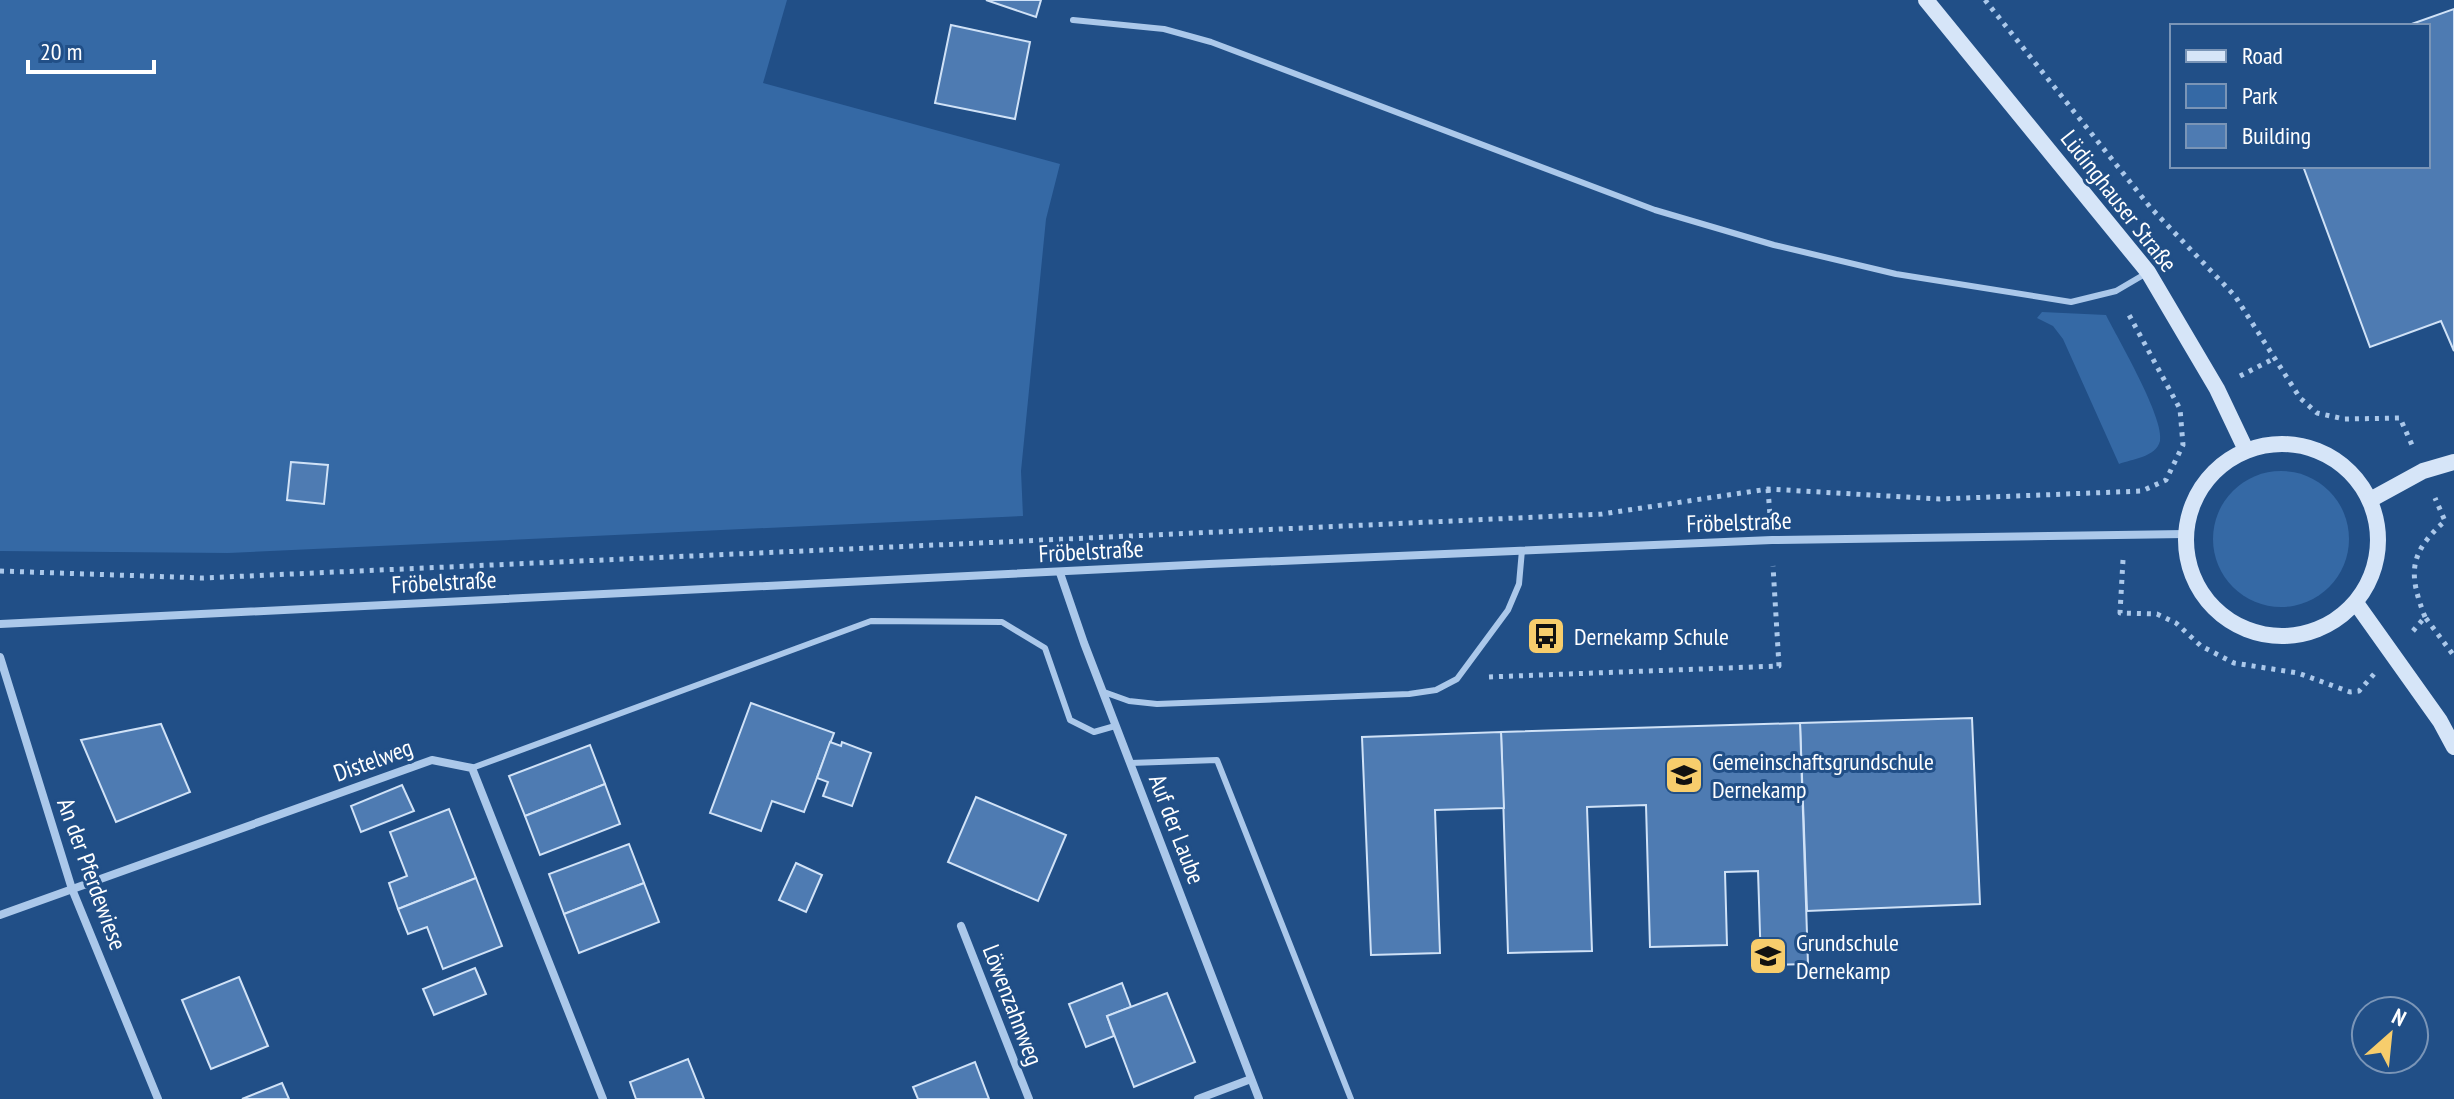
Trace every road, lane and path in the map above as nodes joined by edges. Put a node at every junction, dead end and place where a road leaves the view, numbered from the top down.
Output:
1 (1926, 0) edge
2 (1985, 0) edge
3 (1073, 20) dead end
4 (2148, 272) junction
5 (2116, 291) junction
6 (2246, 450) junction
7 (2454, 462) edge
8 (2423, 471) junction
9 (1768, 489) junction
10 (2122, 492) junction
11 (2370, 500) junction
12 (2185, 534) junction
13 (2124, 536) junction
14 (1772, 540) junction
15 (1522, 550) junction
16 (0, 571) edge
17 (1060, 573) junction
18 (2356, 603) junction
19 (2425, 617) junction
20 (0, 624) edge
21 (2392, 654) junction
22 (2454, 656) edge
23 (0, 657) edge
24 (1457, 679) junction
25 (1104, 692) junction
26 (1115, 726) junction
27 (2454, 747) edge
28 (1130, 763) junction
29 (472, 768) junction
30 (72, 889) junction
31 (0, 915) edge
32 (961, 926) dead end
33 (1251, 1079) junction
34 (158, 1099) edge
35 (603, 1099) edge
36 (1029, 1099) edge
37 (1198, 1099) edge
38 (1259, 1099) edge
39 (1351, 1099) edge

1 - 4 street, Lüdinghauser Straße
2 - 8 path
3 - 5 lane
4 - 5 lane
4 - 6 street, Lüdinghauser Straße
5 - 10 path
6 - 11 street
6 - 12 street
7 - 8 street
8 - 11 street
8 - 19 path
9 - 10 path
9 - 14 path
9 - 16 path
10 - 13 path
11 - 18 street
12 - 13 street, Fröbelstraße
12 - 18 street
13 - 14 street, Fröbelstraße
13 - 21 path
14 - 15 street, Fröbelstraße
14 - 24 path
15 - 17 street, Fröbelstraße
15 - 24 lane
17 - 20 street, Fröbelstraße
17 - 25 street, Auf der Laube
18 - 21 street
19 - 21 path
19 - 22 path
21 - 27 street
23 - 30 street, An der Pferdewiese
24 - 25 lane
25 - 26 street, Auf der Laube
26 - 28 street, Auf der Laube
26 - 29 lane
28 - 33 street, Auf der Laube
28 - 39 lane
29 - 30 street, Distelweg
29 - 35 street
30 - 31 street, Distelweg
30 - 34 street, An der Pferdewiese
32 - 36 street, Löwenzahnweg
33 - 37 street
33 - 38 street, Auf der Laube

